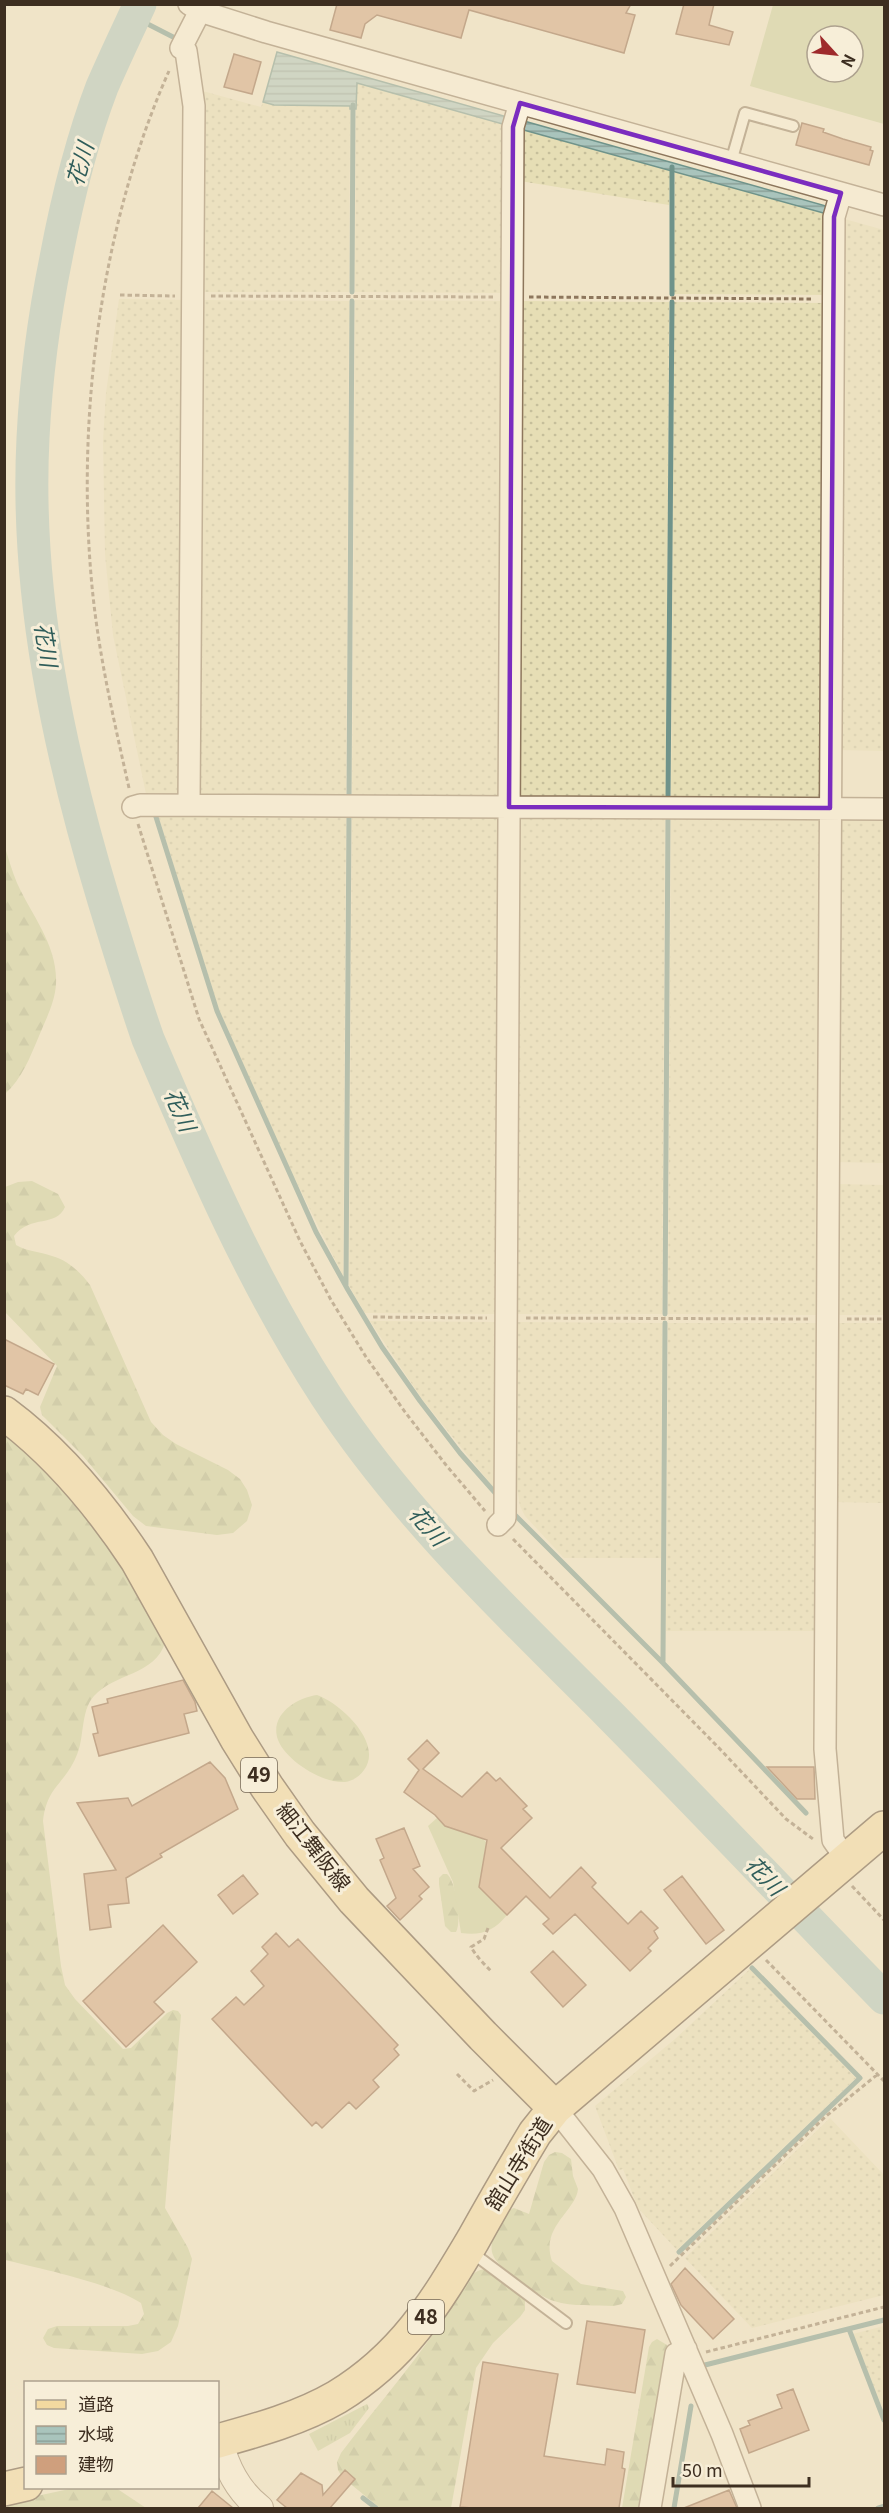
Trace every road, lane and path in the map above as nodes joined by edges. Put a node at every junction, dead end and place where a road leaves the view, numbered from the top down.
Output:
1 (194, 8) edge
2 (181, 48) junction
3 (520, 103) junction
4 (793, 126) dead end
5 (731, 162) junction
6 (841, 193) junction
7 (885, 205) edge
8 (120, 295) dead end
9 (192, 296) junction
10 (512, 297) junction
11 (834, 299) junction
12 (189, 805) junction
13 (133, 807) junction
14 (509, 807) junction
15 (830, 808) junction
16 (885, 809) edge
17 (374, 1317) dead end
18 (506, 1318) junction
19 (827, 1319) junction
20 (885, 1319) edge
21 (4, 1413) edge
22 (498, 1525) junction
23 (885, 1828) edge
24 (838, 1860) junction
25 (885, 1920) edge
26 (488, 1928) dead end
27 (752, 1942) junction
28 (492, 1972) dead end
29 (457, 2074) dead end
30 (878, 2074) junction
31 (885, 2081) edge
32 (475, 2090) dead end
33 (555, 2108) junction
34 (467, 2249) junction
35 (656, 2280) junction
36 (885, 2307) edge
37 (566, 2323) dead end
38 (687, 2353) junction
39 (219, 2441) edge
40 (219, 2444) edge
41 (24, 2484) edge
42 (4, 2489) edge
43 (260, 2508) edge
44 (650, 2508) edge
45 (750, 2508) edge

1 - 2 street
1 - 3 street
2 - 9 street
2 - 13 path
3 - 5 street
3 - 10 street
4 - 5 lane
5 - 6 street
6 - 7 street
6 - 11 street
8 - 9 path
9 - 10 path
9 - 12 street
10 - 11 path
10 - 14 street
11 - 15 street
12 - 13 street
12 - 14 street
13 - 22 path
14 - 15 street
14 - 18 street
15 - 16 street
15 - 19 street
17 - 18 path
18 - 19 path
18 - 22 street
19 - 20 path
19 - 24 street
21 - 33 main road, 細江舞阪線 / 49
22 - 24 path
23 - 24 main road, 舘山寺街道 / 48
24 - 25 path
24 - 27 main road, 舘山寺街道 / 48
26 - 28 path
27 - 30 path
27 - 33 main road, 舘山寺街道 / 48
29 - 32 path
30 - 31 path
30 - 35 path
33 - 34 main road, 舘山寺街道 / 48
33 - 35 street
34 - 37 lane
34 - 39 main road, 舘山寺街道 / 48
35 - 38 street
36 - 38 path
38 - 44 street
38 - 45 street
40 - 43 street
41 - 42 main road

